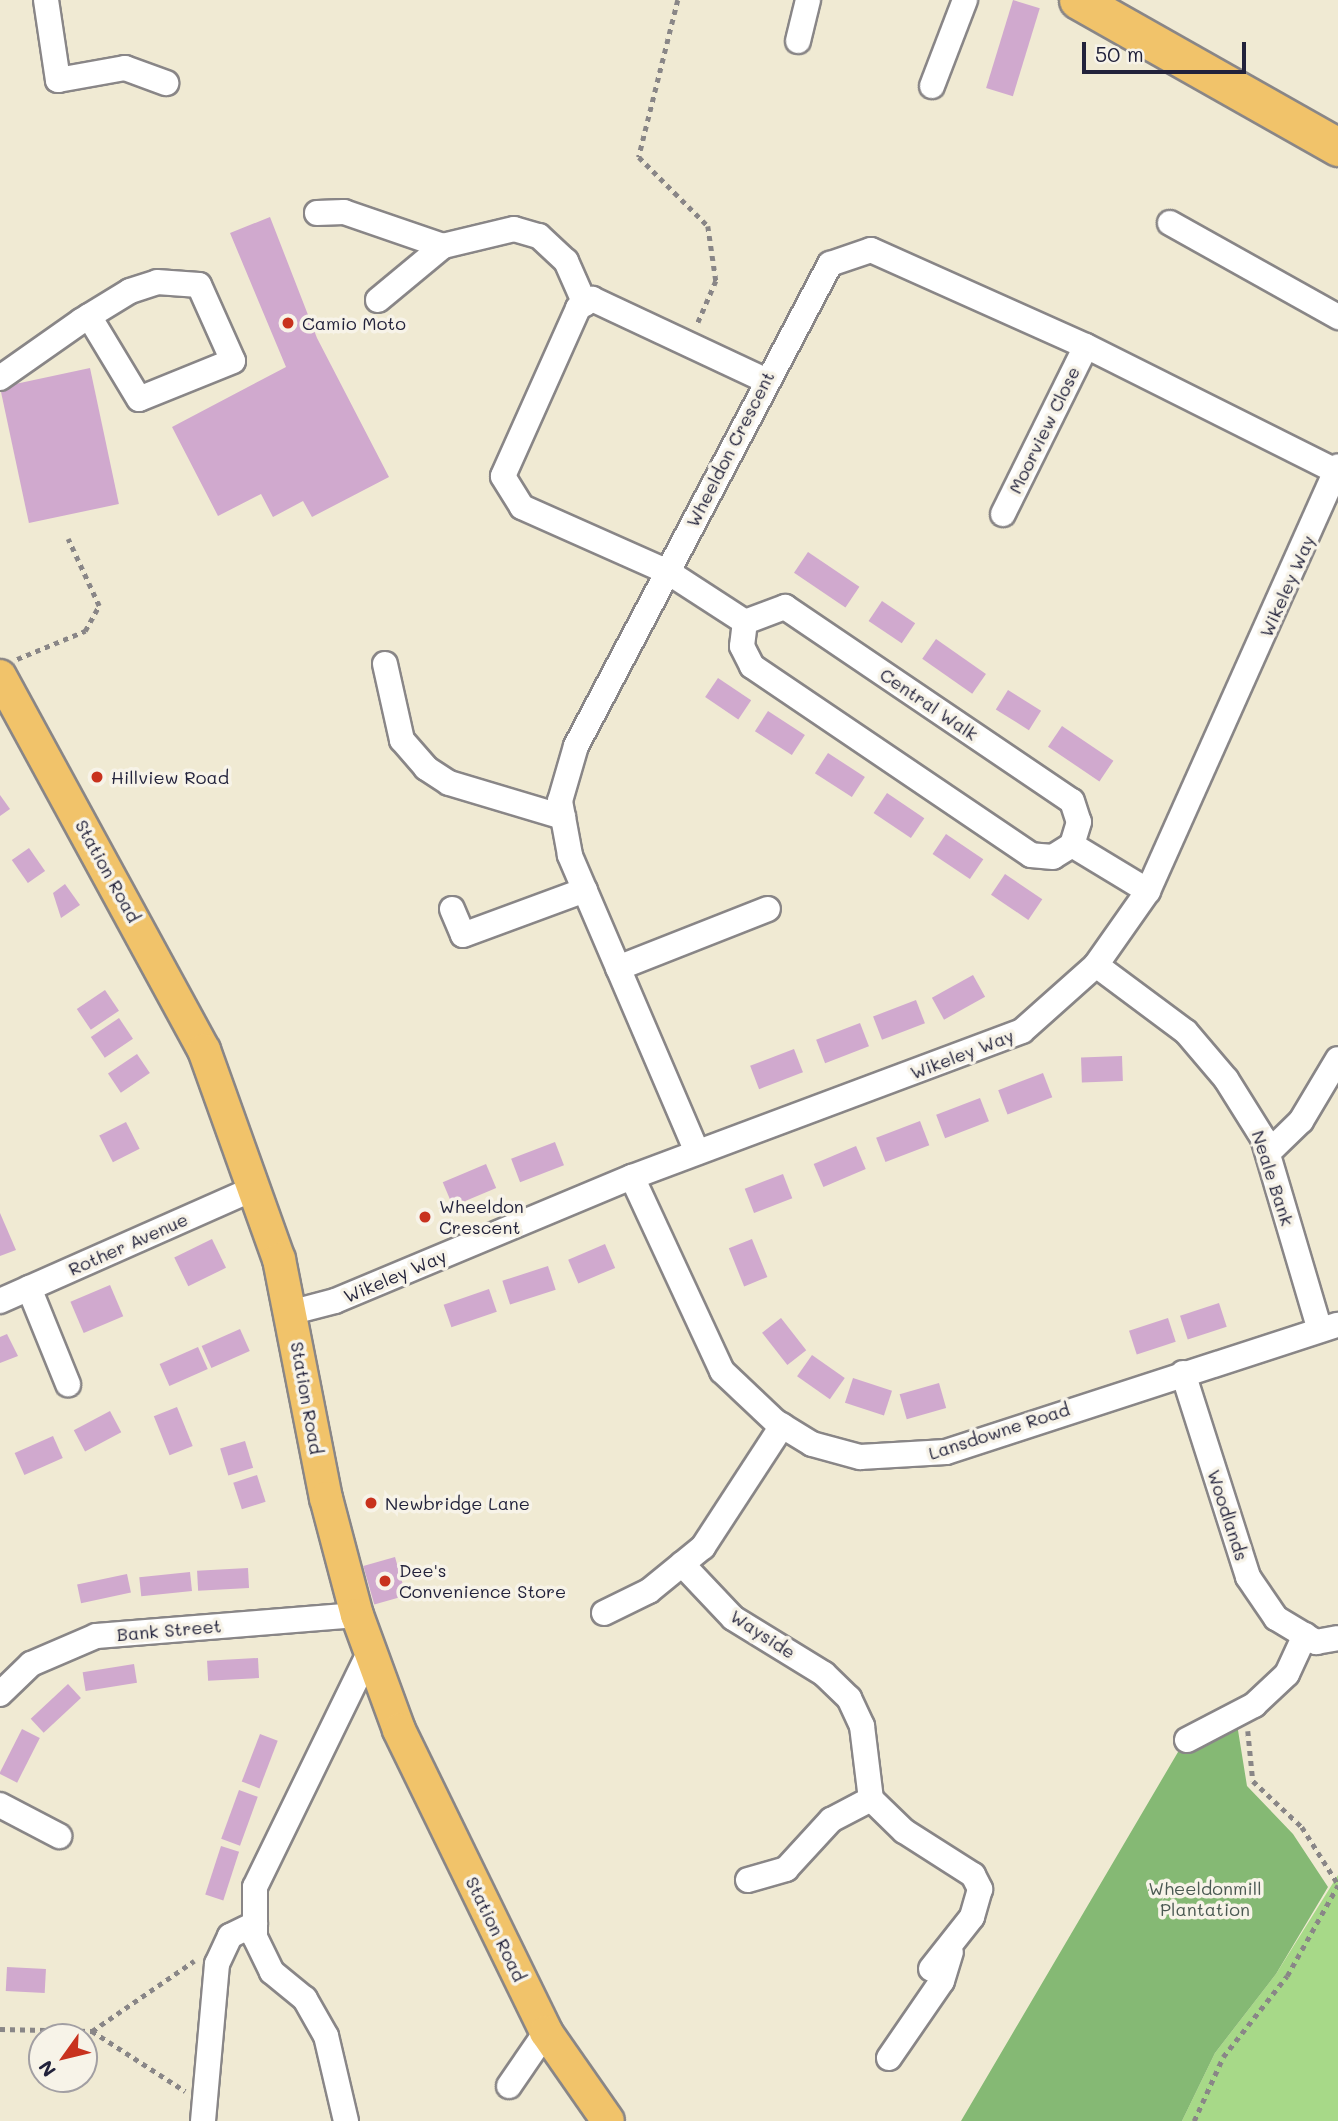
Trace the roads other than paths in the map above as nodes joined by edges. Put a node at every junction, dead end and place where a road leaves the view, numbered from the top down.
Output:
1 (46, 0) edge
2 (808, 0) edge
3 (965, 0) edge
4 (1078, 0) edge
5 (798, 41) dead end
6 (166, 83) dead end
7 (932, 86) dead end
8 (1338, 146) edge
9 (317, 213) dead end
10 (1170, 223) dead end
11 (443, 246) junction
12 (378, 300) dead end
13 (585, 304) junction
14 (89, 316) junction
15 (1338, 317) edge
16 (1086, 346) junction
17 (0, 379) edge
18 (765, 380) junction
19 (1337, 469) edge
20 (1003, 514) dead end
21 (668, 572) junction
22 (745, 622) junction
23 (385, 664) dead end
24 (6, 668) edge
25 (563, 817) junction
26 (1072, 845) junction
27 (585, 890) junction
28 (1148, 891) junction
29 (453, 909) dead end
30 (768, 909) dead end
31 (1096, 965) junction
32 (618, 968) junction
33 (1338, 1059) edge
34 (697, 1152) junction
35 (1268, 1153) junction
36 (632, 1177) junction
37 (255, 1188) junction
38 (29, 1288) junction
39 (0, 1301) edge
40 (293, 1312) junction
41 (1329, 1327) edge
42 (1183, 1373) junction
43 (68, 1384) dead end
44 (782, 1426) junction
45 (682, 1564) junction
46 (604, 1613) dead end
47 (357, 1615) junction
48 (1305, 1635) junction
49 (1338, 1638) edge
50 (369, 1653) junction
51 (0, 1695) edge
52 (1187, 1740) dead end
53 (871, 1799) junction
54 (0, 1805) edge
55 (59, 1836) dead end
56 (748, 1880) dead end
57 (247, 1932) junction
58 (951, 1947) junction
59 (931, 1969) dead end
60 (546, 2032) junction
61 (888, 2059) dead end
62 (509, 2086) dead end
63 (204, 2113) edge
64 (346, 2121) edge
65 (608, 2121) edge

1 - 6 street
2 - 5 street
3 - 7 street
4 - 8 highway
9 - 11 street
10 - 15 street
11 - 12 street
11 - 13 street
13 - 18 street
13 - 21 street
14 - 14 street
14 - 17 street
16 - 18 street, Wheeldon Crescent
16 - 19 street, Wheeldon Crescent
16 - 20 street, Moorview Close
18 - 21 street, Wheeldon Crescent
19 - 28 street, Wikeley Way
21 - 22 street
21 - 25 street, Wheeldon Crescent
22 - 26 street
22 - 26 street, Central Walk
23 - 25 street
24 - 37 main road, Station Road
25 - 27 street, Wheeldon Crescent
26 - 28 street
27 - 29 street
27 - 32 street, Wheeldon Crescent
28 - 31 street, Wikeley Way
30 - 32 street
31 - 34 street, Wikeley Way
31 - 35 street, Neale Bank
32 - 34 street, Wheeldon Crescent
33 - 35 street
34 - 36 street, Wikeley Way
35 - 41 street, Neale Bank
36 - 40 street, Wikeley Way
36 - 44 street, Lansdowne Road
37 - 38 street, Rother Avenue
37 - 40 main road, Station Road
38 - 39 street, Rother Avenue
38 - 43 street
40 - 47 main road, Station Road
41 - 42 street, Lansdowne Road
42 - 44 street, Lansdowne Road
42 - 48 street, Woodlands
44 - 45 street
45 - 46 street
45 - 53 street, Wayside
47 - 50 main road, Station Road
47 - 51 street, Bank Street
48 - 49 street, Woodlands
48 - 52 street
50 - 57 street
50 - 60 main road, Station Road
53 - 56 street
53 - 58 street
54 - 55 street
57 - 63 street
57 - 64 street
58 - 59 street
58 - 61 street
60 - 62 street
60 - 65 main road, Station Road

